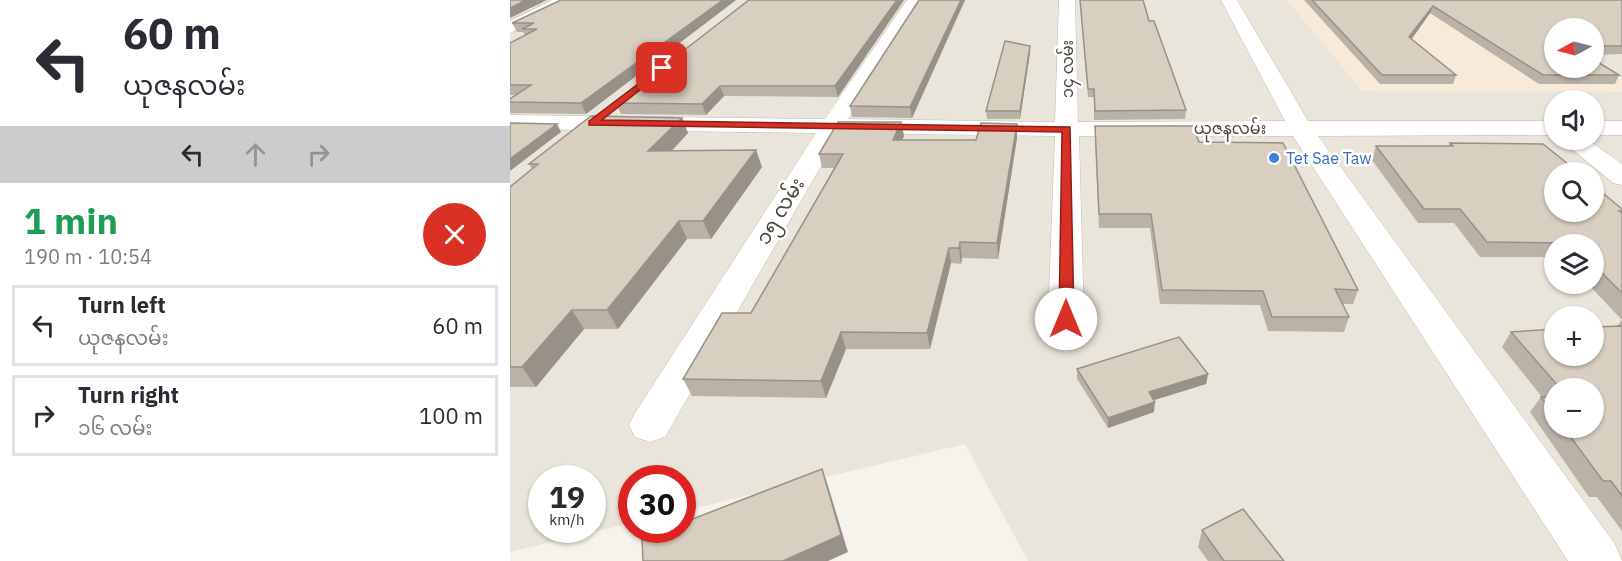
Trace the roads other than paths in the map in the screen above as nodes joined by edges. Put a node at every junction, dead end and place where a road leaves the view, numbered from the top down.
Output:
1 (564, 0) edge
2 (915, 0) edge
3 (1067, 0) edge
4 (1228, 0) edge
5 (510, 28) edge
6 (620, 101) edge
7 (510, 122) edge
8 (592, 123) junction
9 (833, 125) junction
10 (1300, 128) junction
11 (1544, 128) edge
12 (1604, 128) edge
13 (1622, 128) edge
14 (1067, 129) junction
15 (565, 145) edge
16 (1586, 150) edge
17 (1622, 177) edge
18 (1066, 319) dead end
19 (650, 425) dead end
20 (1597, 561) edge

1 - 5 street
2 - 9 street, ၁၅ လမ်း
3 - 14 street, ၁၄ လမ်း
4 - 10 street
6 - 8 street
7 - 8 street, ယုဇနလမ်း
8 - 9 street, ယုဇနလမ်း
8 - 15 street
9 - 14 street, ယုဇနလမ်း
9 - 19 street, ၁၅ လမ်း
10 - 11 street, ယုဇနလမ်း
10 - 14 street, ယုဇနလမ်း
10 - 20 street
12 - 13 street
14 - 18 street, ၁၄ လမ်း
16 - 17 street

